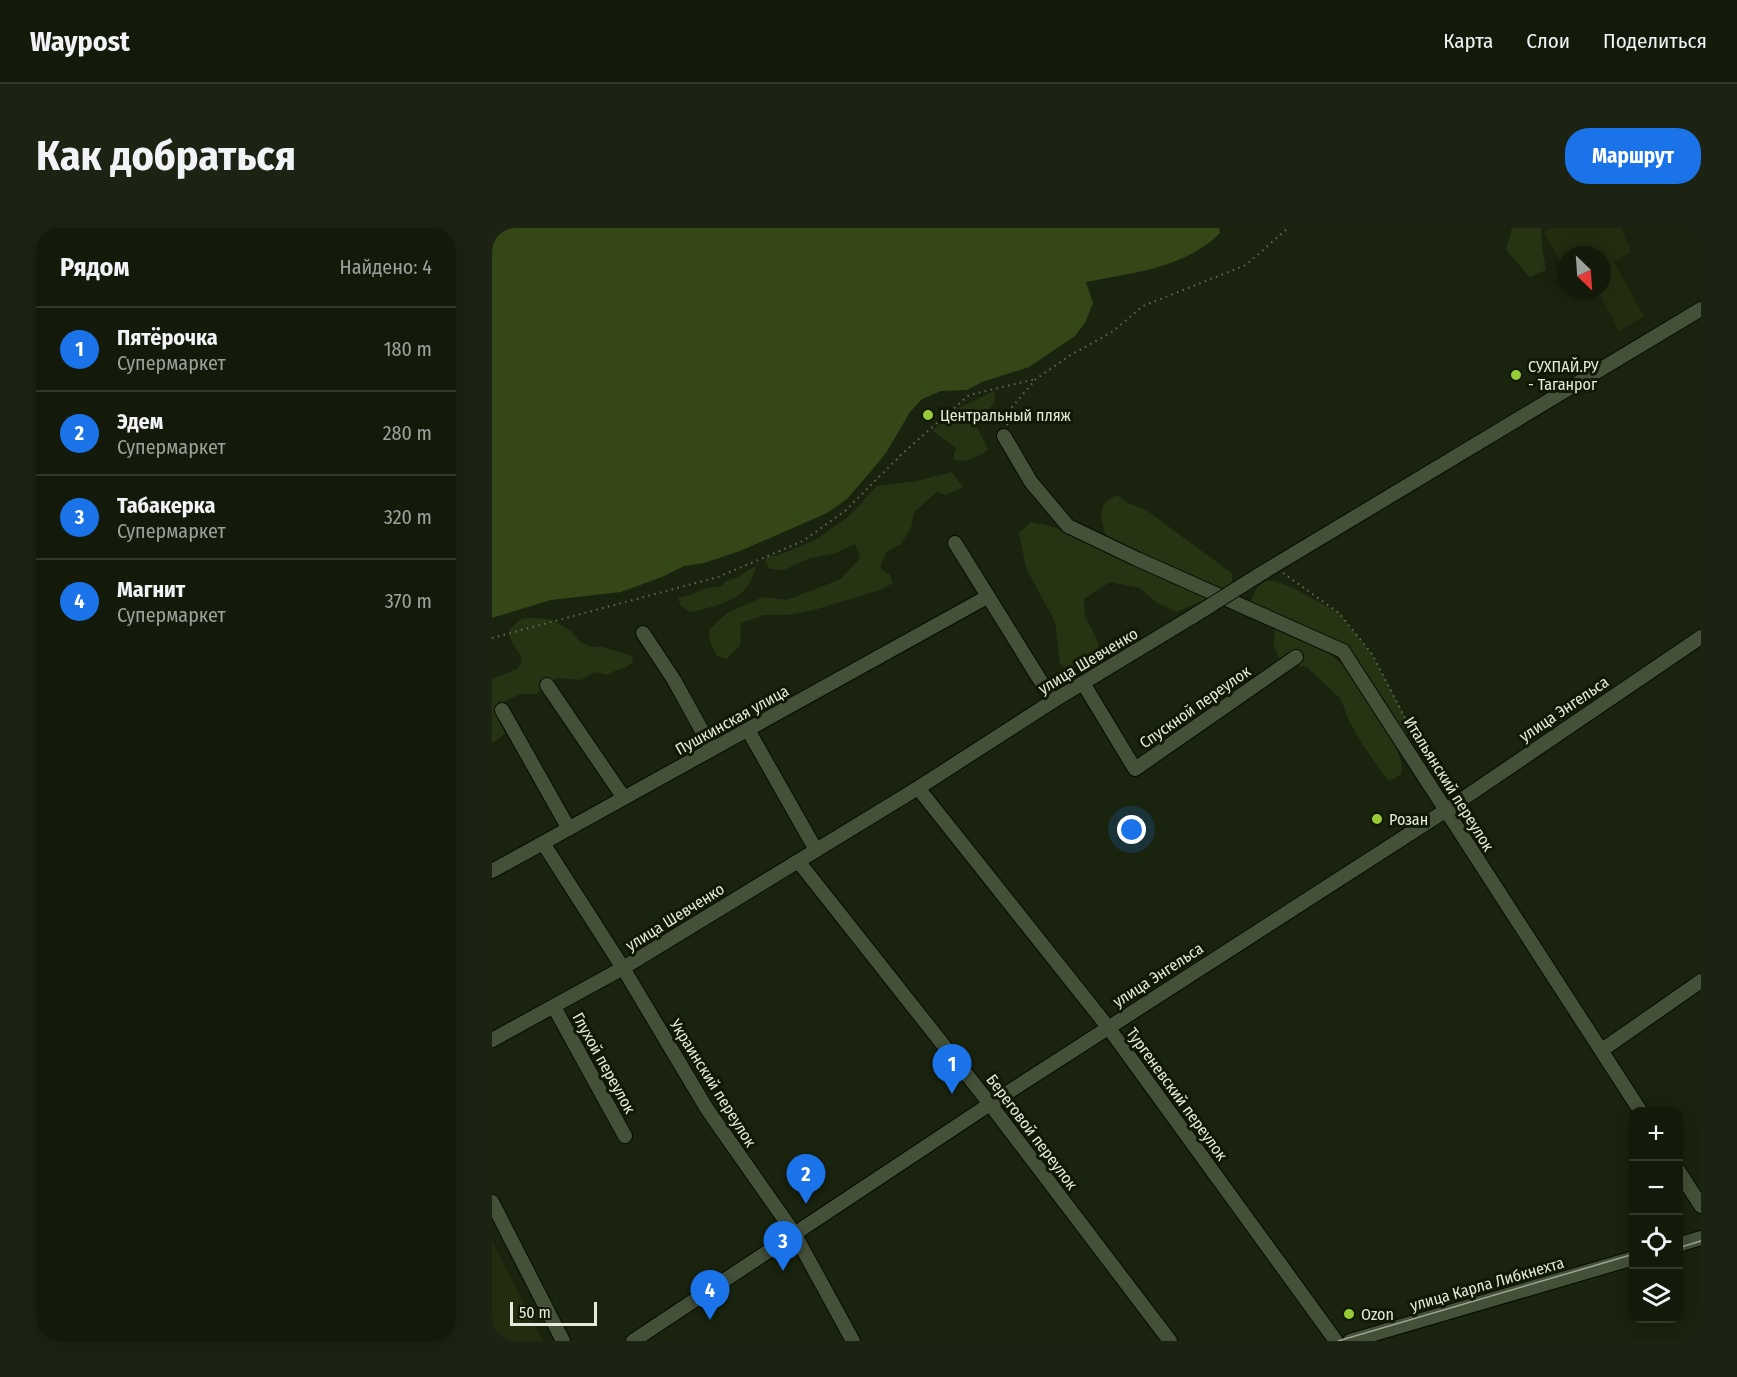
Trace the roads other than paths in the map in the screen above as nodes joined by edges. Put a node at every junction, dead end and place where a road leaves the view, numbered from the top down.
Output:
1 (1701, 309) edge
2 (1004, 436) road end
3 (955, 543) dead end
4 (987, 597) junction
5 (644, 633) dead end
6 (1701, 637) edge
7 (1296, 657) dead end
8 (1083, 684) junction
9 (547, 685) dead end
10 (1053, 701) junction
11 (502, 710) dead end
12 (748, 730) junction
13 (712, 749) junction
14 (918, 788) junction
15 (624, 798) junction
16 (1445, 811) junction
17 (569, 829) junction
18 (543, 843) junction
19 (816, 850) junction
20 (798, 861) junction
21 (492, 871) edge
22 (623, 968) junction
23 (1701, 981) edge
24 (554, 1007) junction
25 (1108, 1027) junction
26 (492, 1040) edge
27 (1602, 1050) junction
28 (990, 1104) junction
29 (1638, 1107) edge
30 (625, 1136) dead end
31 (1683, 1178) edge
32 (492, 1202) edge
33 (1701, 1206) edge
34 (794, 1233) junction
35 (1701, 1238) edge
36 (1683, 1243) edge
37 (1629, 1260) edge
38 (1370, 1338) edge
39 (563, 1341) edge
40 (633, 1341) edge
41 (853, 1341) edge
42 (1170, 1341) edge
43 (1336, 1341) edge
44 (1350, 1341) edge

1 - 8 street, улица Шевченко, bridge
2 - 16 street, Итальянский переулок
3 - 4 street
4 - 10 street
4 - 12 street, Пушкинская улица
5 - 13 street
6 - 16 street, улица Энгельса
7 - 8 street, Спускной переулок
8 - 10 street, улица Шевченко
9 - 15 street
10 - 14 street, улица Шевченко
11 - 17 street
12 - 13 street, Пушкинская улица
12 - 19 street
13 - 15 street, Пушкинская улица
14 - 19 street, улица Шевченко
14 - 25 street, Тургеневский переулок
15 - 17 street, Пушкинская улица
16 - 25 street, улица Энгельса
16 - 27 street, Итальянский переулок
17 - 18 street, Пушкинская улица
18 - 21 street, Пушкинская улица
18 - 22 street, Украинский переулок
19 - 20 street, улица Шевченко
20 - 22 street, улица Шевченко
20 - 28 street, Береговой переулок
22 - 24 street, улица Шевченко
22 - 34 street, Украинский переулок
23 - 27 street
24 - 26 street, улица Шевченко
24 - 30 street, Глухой переулок
25 - 28 street, улица Энгельса
25 - 43 street, Тургеневский переулок
27 - 29 street, Итальянский переулок
28 - 34 street, улица Энгельса
28 - 42 street, Береговой переулок
31 - 33 street
32 - 39 street
34 - 40 street, улица Энгельса
34 - 41 street, Украинский переулок
35 - 36 street
37 - 38 street, улица Карла Либкнехта
38 - 44 street, улица Карла Либкнехта

